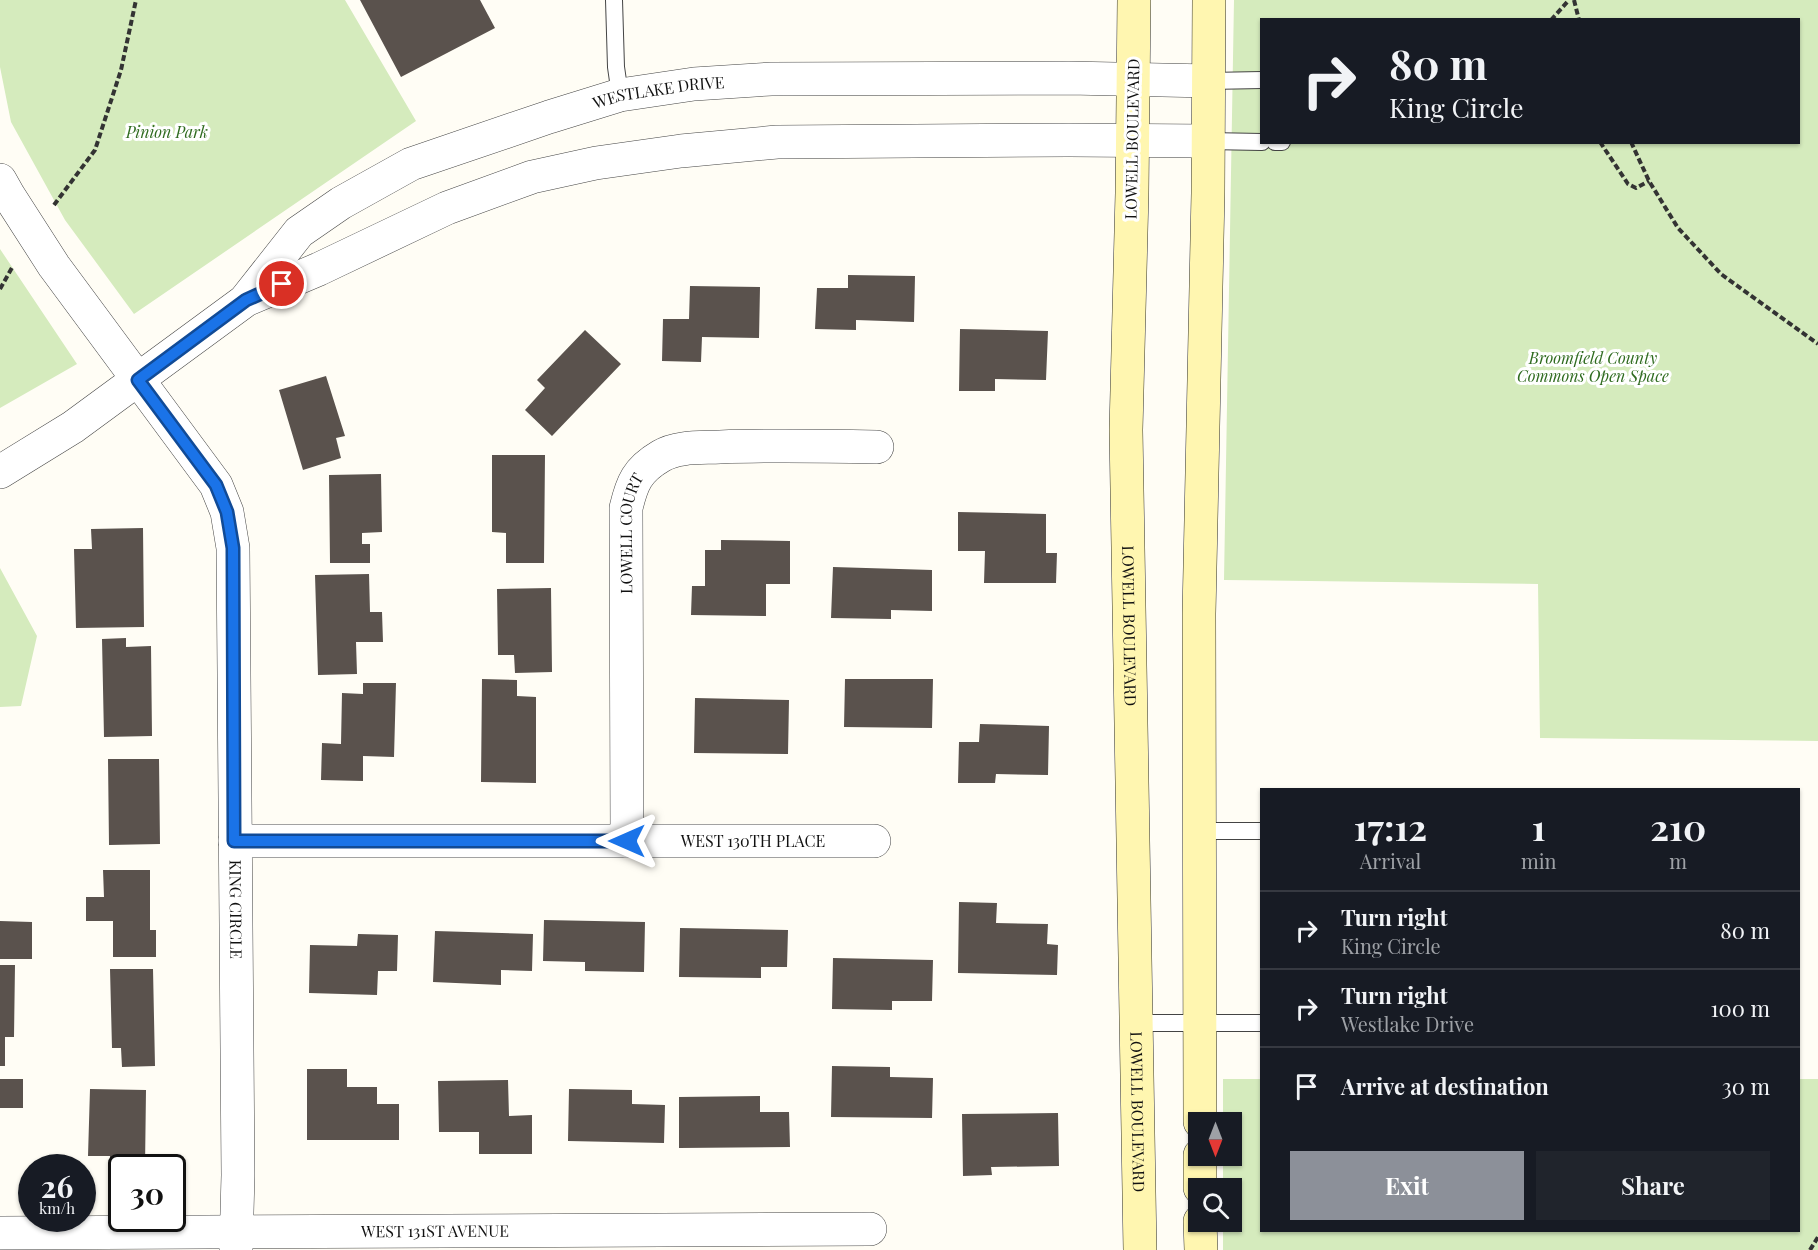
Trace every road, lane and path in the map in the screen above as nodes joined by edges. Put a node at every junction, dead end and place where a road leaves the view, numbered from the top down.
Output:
1 (136, 0) edge
2 (614, 0) edge
3 (1134, 0) edge
4 (1209, 0) edge
5 (1569, 0) edge
6 (1574, 0) edge
7 (1553, 18) edge
8 (1578, 18) edge
9 (1134, 80) junction
10 (1260, 80) edge
11 (1209, 81) junction
12 (620, 95) junction
13 (1132, 140) junction
14 (1208, 141) junction
15 (1260, 142) edge
16 (1601, 144) edge
17 (1632, 144) edge
18 (0, 180) edge
19 (1649, 181) junction
20 (55, 203) dead end
21 (12, 267) dead end
22 (0, 289) edge
23 (246, 300) junction
24 (1818, 344) edge
25 (138, 380) junction
26 (877, 447) dead end
27 (0, 472) edge
28 (1200, 831) junction
29 (1260, 831) edge
30 (234, 841) junction
31 (627, 841) junction
32 (874, 841) dead end
33 (1137, 1023) junction
34 (1199, 1023) junction
35 (1260, 1023) edge
36 (1200, 1112) edge
37 (870, 1229) dead end
38 (1200, 1232) edge
39 (0, 1233) edge
40 (1818, 1237) edge
41 (236, 1241) edge
42 (1140, 1250) edge
43 (1201, 1250) edge
44 (1810, 1250) edge

1 - 20 path
2 - 12 lane
3 - 9 main road, LOWELL BOULEVARD
4 - 11 main road
5 - 7 path
6 - 8 path
9 - 11 street, WESTLAKE DRIVE
9 - 12 street, WESTLAKE DRIVE
9 - 13 main road, LOWELL BOULEVARD
10 - 11 lane
11 - 14 main road
12 - 23 street, WESTLAKE DRIVE
13 - 14 street, WESTLAKE DRIVE
13 - 23 street, WESTLAKE DRIVE
13 - 33 main road, LOWELL BOULEVARD
14 - 15 lane
14 - 28 main road
16 - 19 path
17 - 19 path
18 - 25 street, KING CIRCLE
19 - 24 path
21 - 22 path
23 - 25 street, WESTLAKE DRIVE
25 - 27 street, WESTLAKE DRIVE
25 - 30 street, KING CIRCLE
26 - 31 street, LOWELL COURT
28 - 29 lane
28 - 34 main road
30 - 31 street, WEST 130TH PLACE
30 - 41 street, KING CIRCLE
31 - 32 street, WEST 130TH PLACE
33 - 34 lane
33 - 42 main road, LOWELL BOULEVARD
34 - 35 lane
34 - 36 main road
37 - 41 street, WEST 131ST AVENUE
38 - 43 main road
39 - 41 street, WEST 131ST AVENUE
40 - 44 path

